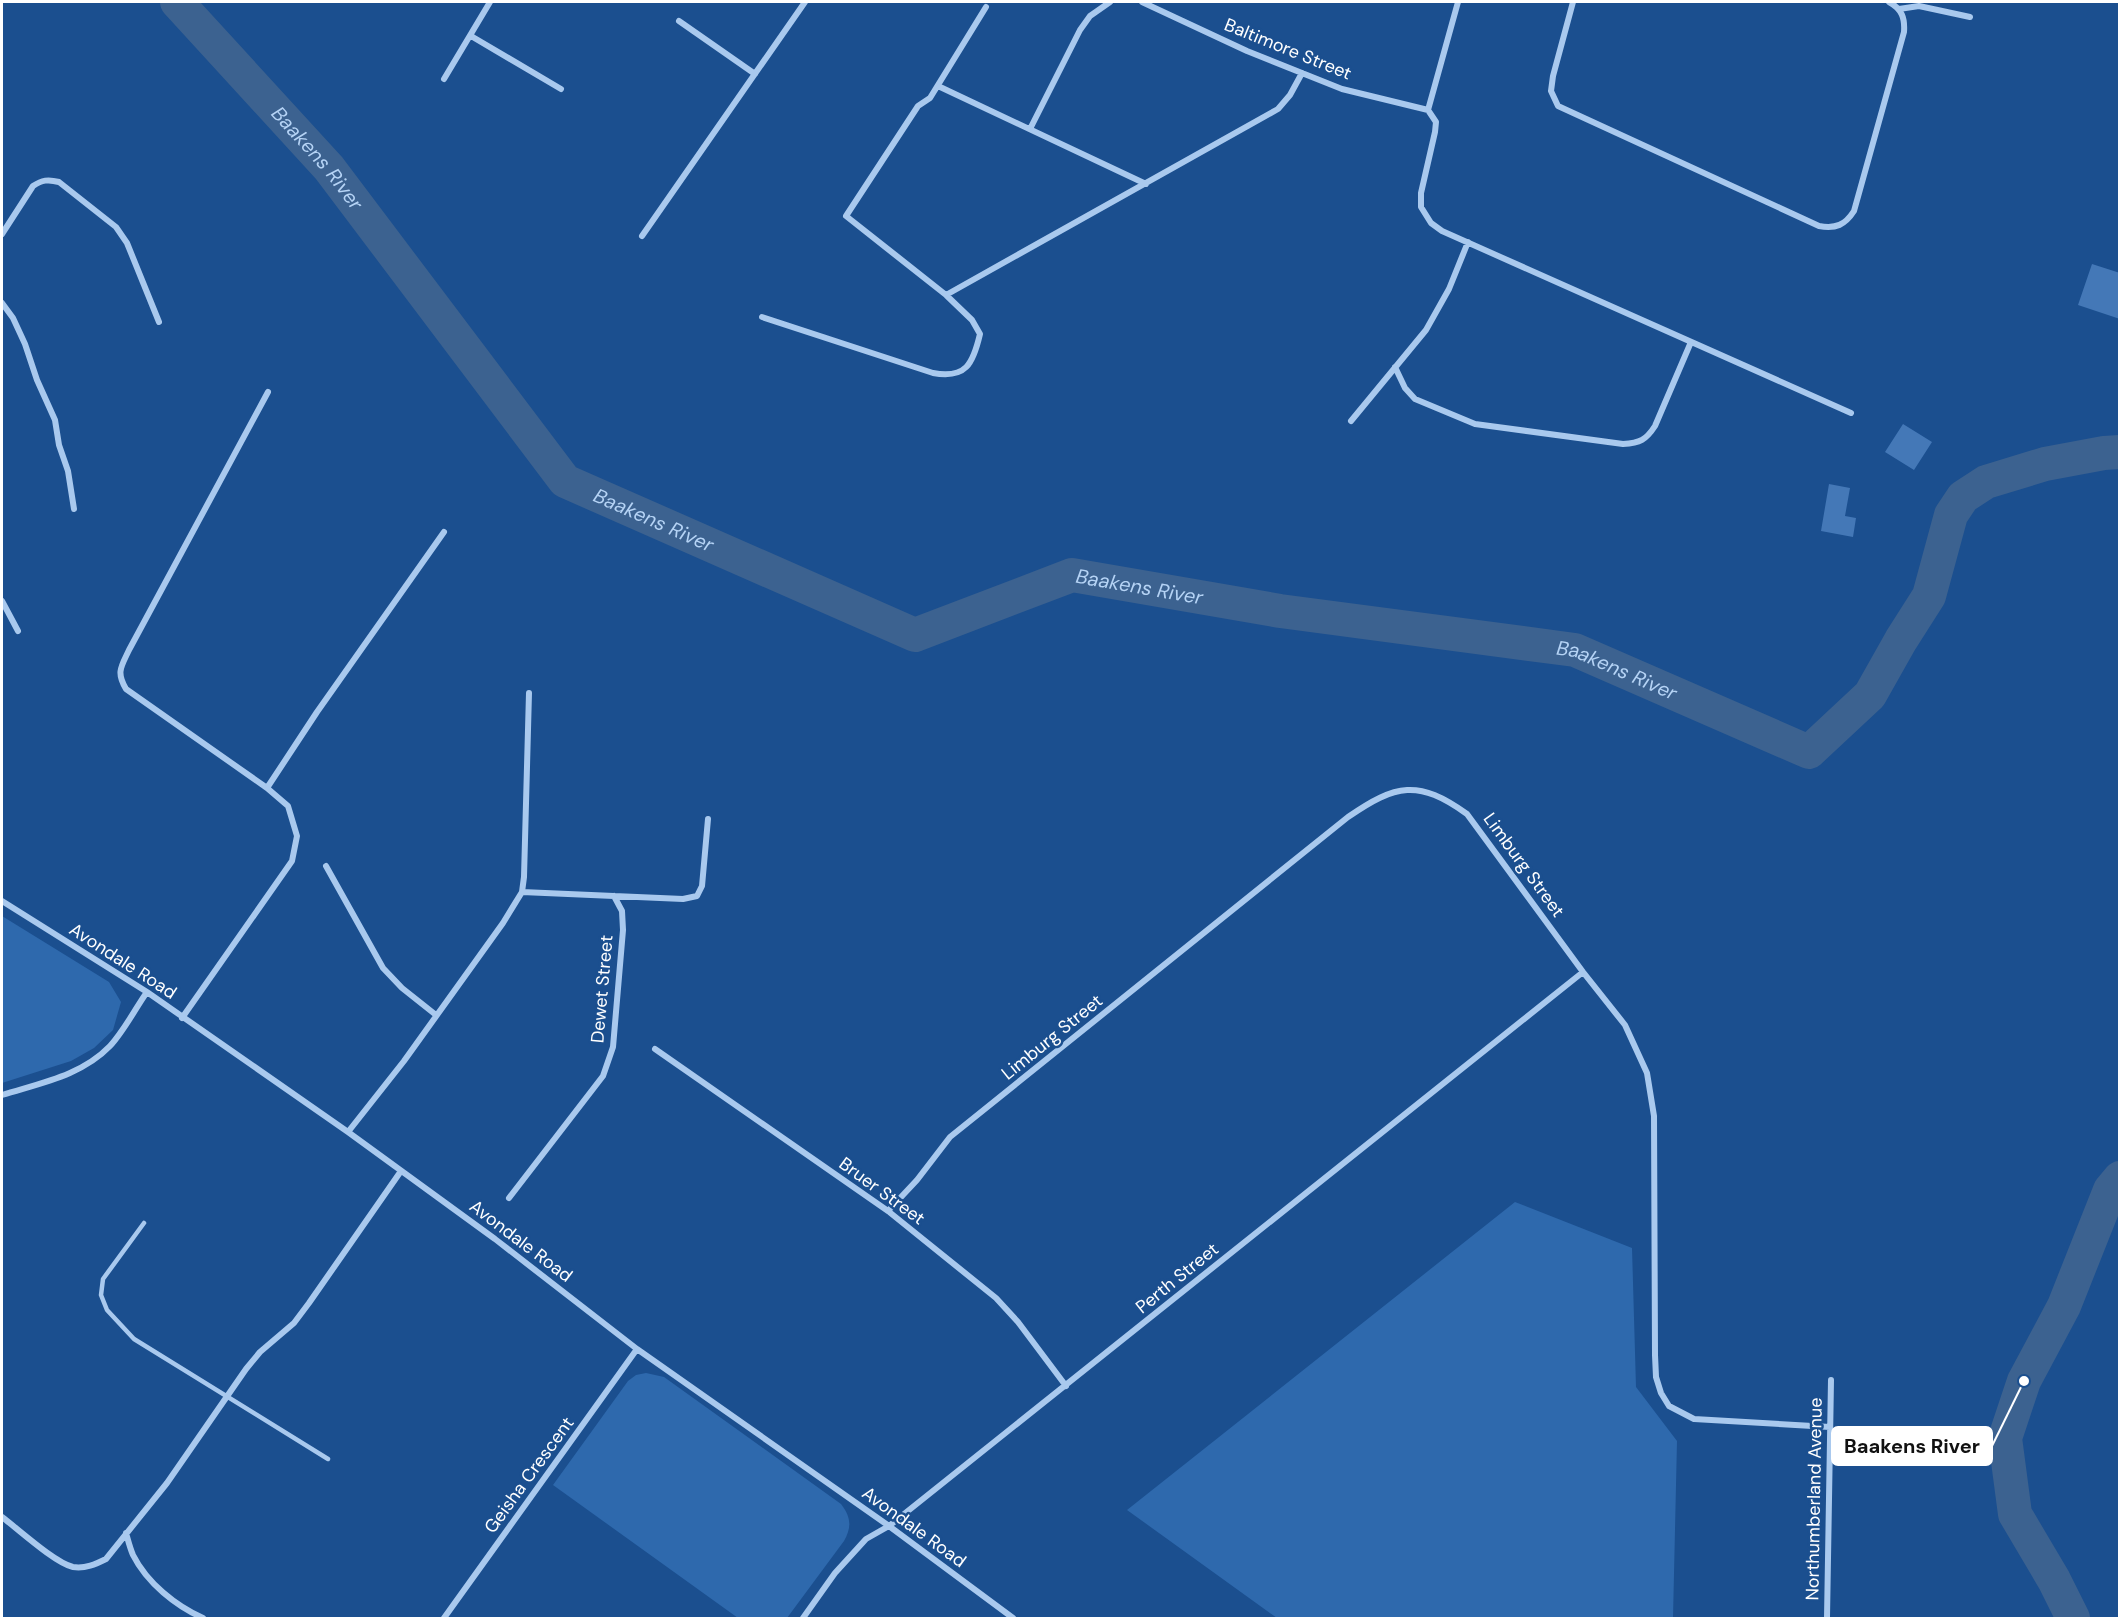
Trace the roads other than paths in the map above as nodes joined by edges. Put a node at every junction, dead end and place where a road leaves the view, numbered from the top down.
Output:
1 (490, 2) edge
2 (805, 2) edge
3 (1110, 2) edge
4 (1142, 2) edge
5 (1458, 2) edge
6 (1573, 2) edge
7 (1889, 2) edge
8 (986, 7) dead end
9 (1899, 9) junction
10 (1970, 17) dead end
11 (680, 21) dead end
12 (471, 36) junction
13 (1302, 73) junction
14 (754, 74) junction
15 (444, 79) dead end
16 (938, 86) junction
17 (561, 89) dead end
18 (1428, 110) junction
19 (1030, 129) junction
20 (1146, 184) junction
21 (2, 234) edge
22 (642, 236) dead end
23 (1468, 242) junction
24 (946, 295) junction
25 (2, 303) edge
26 (762, 317) dead end
27 (159, 322) dead end
28 (1691, 342) junction
29 (1395, 368) junction
30 (268, 392) dead end
31 (1851, 413) dead end
32 (1352, 420) dead end
33 (74, 509) dead end
34 (444, 532) dead end
35 (2, 602) edge
36 (18, 631) dead end
37 (529, 693) dead end
38 (267, 788) junction
39 (708, 819) dead end
40 (326, 866) dead end
41 (522, 892) junction
42 (614, 896) junction
43 (2, 901) edge
44 (1583, 972) junction
45 (147, 992) junction
46 (436, 1015) junction
47 (182, 1018) junction
48 (655, 1049) dead end
49 (2, 1095) edge
50 (348, 1132) junction
51 (401, 1171) junction
52 (509, 1198) dead end
53 (888, 1211) junction
54 (144, 1223) dead end
55 (637, 1349) junction
56 (1831, 1380) dead end
57 (1066, 1386) junction
58 (228, 1395) junction
59 (1830, 1426) junction
60 (328, 1459) dead end
61 (2, 1517) edge
62 (889, 1526) junction
63 (126, 1533) junction
64 (203, 1618) edge
65 (444, 1618) edge
66 (802, 1618) edge
67 (1013, 1618) edge
68 (1827, 1618) edge

1 - 12 street
2 - 14 street
3 - 19 street
4 - 13 street, Baltimore Street
5 - 18 street
6 - 9 street
7 - 9 street
8 - 16 street
9 - 10 street
11 - 14 street
12 - 15 street
12 - 17 street
13 - 18 street, Baltimore Street
13 - 20 street
14 - 22 street
16 - 19 street
16 - 24 street
18 - 23 street
19 - 20 street
20 - 24 street
21 - 27 street
23 - 28 street
23 - 29 street
24 - 26 street
25 - 33 street
28 - 29 street
28 - 31 street
29 - 32 street
30 - 38 street
34 - 38 street
35 - 36 street
37 - 41 street
38 - 47 street
39 - 42 street
40 - 46 street
41 - 42 street
41 - 46 street
42 - 52 street, Dewet Street
43 - 45 street, Avondale Road
44 - 53 street, Limburg Street
44 - 57 street, Perth Street
44 - 59 street, Limburg Street
45 - 47 street, Avondale Road
45 - 49 street
46 - 50 street
47 - 50 street, Avondale Road
48 - 53 street, Bruer Street
50 - 51 street, Avondale Road
51 - 55 street, Avondale Road
51 - 58 street
53 - 57 street, Bruer Street
54 - 58 lane
55 - 62 street, Avondale Road
55 - 65 street, Geisha Crescent
56 - 59 street, Northumberland Avenue
57 - 62 street, Perth Street
58 - 60 lane
58 - 63 street
59 - 68 street, Northumberland Avenue
61 - 63 street
62 - 66 street, Perth Street
62 - 67 street, Avondale Road
63 - 64 street

